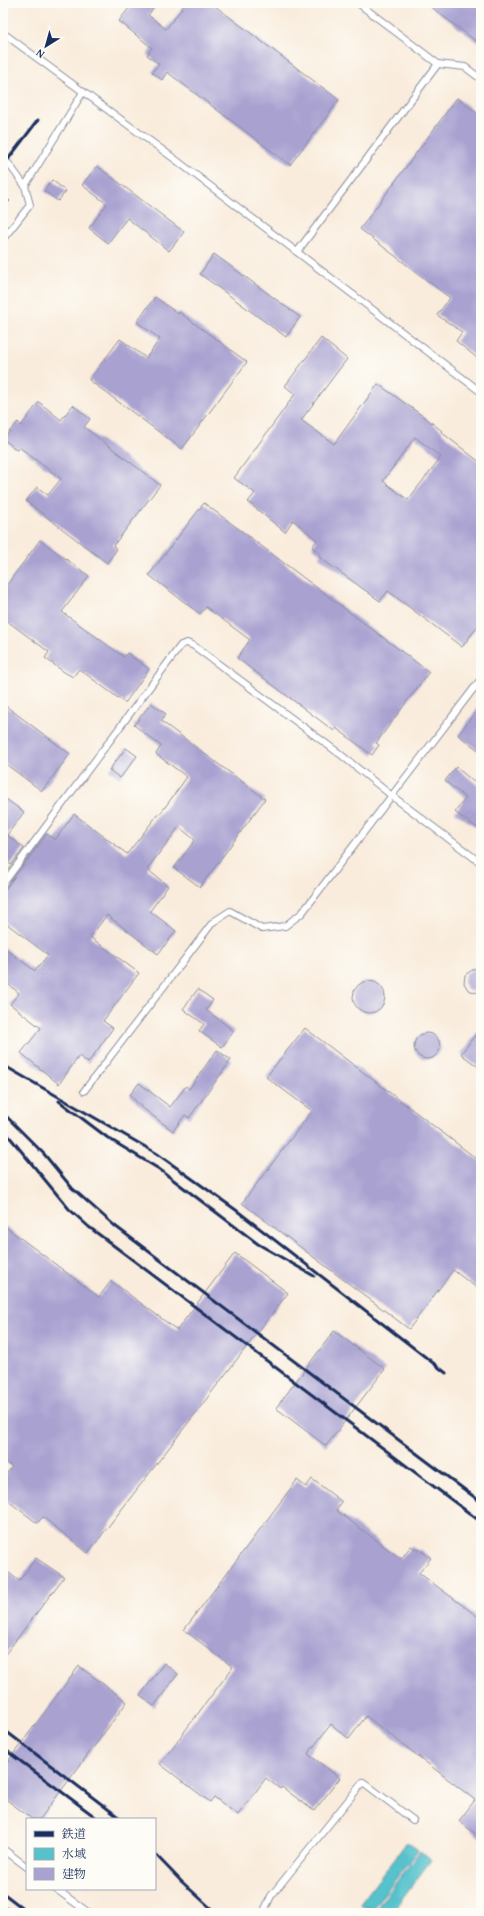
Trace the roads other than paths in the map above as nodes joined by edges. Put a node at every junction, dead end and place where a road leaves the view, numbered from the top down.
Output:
1 (358, 3) edge
2 (3, 33) edge
3 (438, 64) junction
4 (481, 79) edge
5 (83, 92) junction
6 (3, 156) edge
7 (25, 186) junction
8 (3, 239) edge
9 (297, 252) junction
10 (481, 392) edge
11 (481, 679) edge
12 (392, 796) junction
13 (481, 863) edge
14 (3, 884) edge
15 (84, 1091) dead end
16 (413, 1820) dead end
17 (3, 1849) edge
18 (26, 1866) edge
19 (57, 1890) edge
20 (89, 1913) edge
21 (263, 1913) edge

1 - 3 lane
2 - 5 lane
3 - 4 lane
3 - 9 lane
5 - 7 lane
5 - 9 lane
6 - 7 lane
7 - 8 lane
9 - 10 lane
11 - 12 lane
12 - 13 lane
12 - 14 lane
12 - 15 lane
16 - 21 lane
17 - 18 lane
19 - 20 lane

